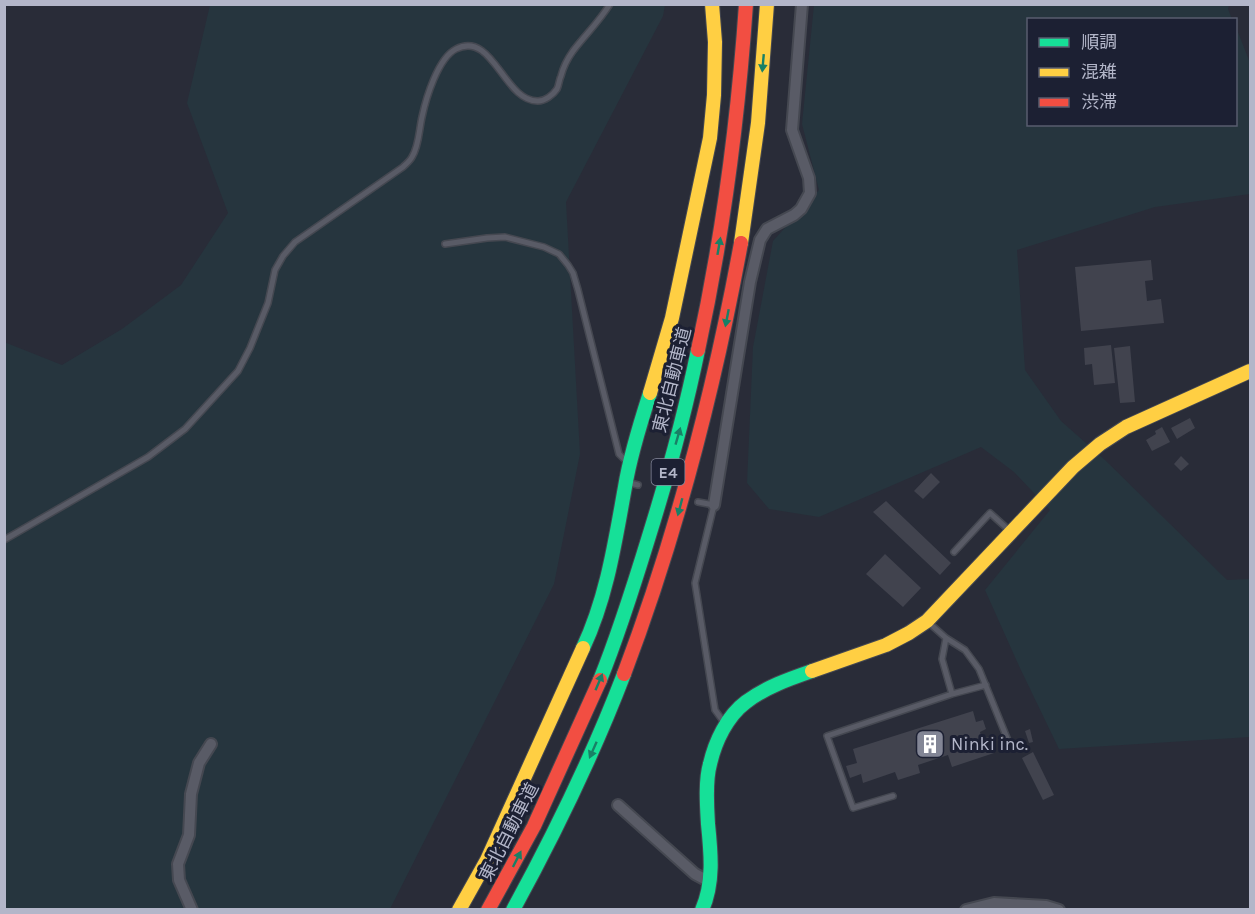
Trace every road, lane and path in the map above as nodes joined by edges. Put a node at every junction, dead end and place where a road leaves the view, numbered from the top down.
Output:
1 (610, 4) edge
2 (712, 4) edge
3 (746, 4) edge
4 (767, 4) edge
5 (802, 4) edge
6 (445, 244) dead end
7 (1251, 371) edge
8 (630, 465) junction
9 (698, 502) dead end
10 (714, 505) junction
11 (1012, 533) junction
12 (4, 540) edge
13 (954, 552) dead end
14 (927, 621) junction
15 (946, 638) junction
16 (986, 685) junction
17 (952, 694) junction
18 (726, 725) junction
19 (1009, 743) dead end
20 (211, 744) dead end
21 (893, 796) dead end
22 (618, 805) dead end
23 (710, 882) junction
24 (192, 909) edge
25 (459, 909) edge
26 (488, 909) edge
27 (513, 909) edge
28 (702, 909) edge
29 (966, 909) edge
30 (1059, 909) edge

1 - 12 lane
2 - 8 main road
26 -> 3 main road, 東北自動車道 / E4
4 -> 27 main road, E4
5 - 10 street
6 - 8 lane
7 - 11 main road
8 - 25 main road
9 - 10 lane
10 - 18 lane
11 - 13 lane
11 - 14 main road
14 - 15 lane
14 - 18 main road
15 - 16 lane
15 - 17 lane
16 - 17 lane
16 - 19 lane
17 - 21 lane
18 - 23 main road
20 - 24 street
22 - 23 street
23 - 28 main road
29 - 30 street

